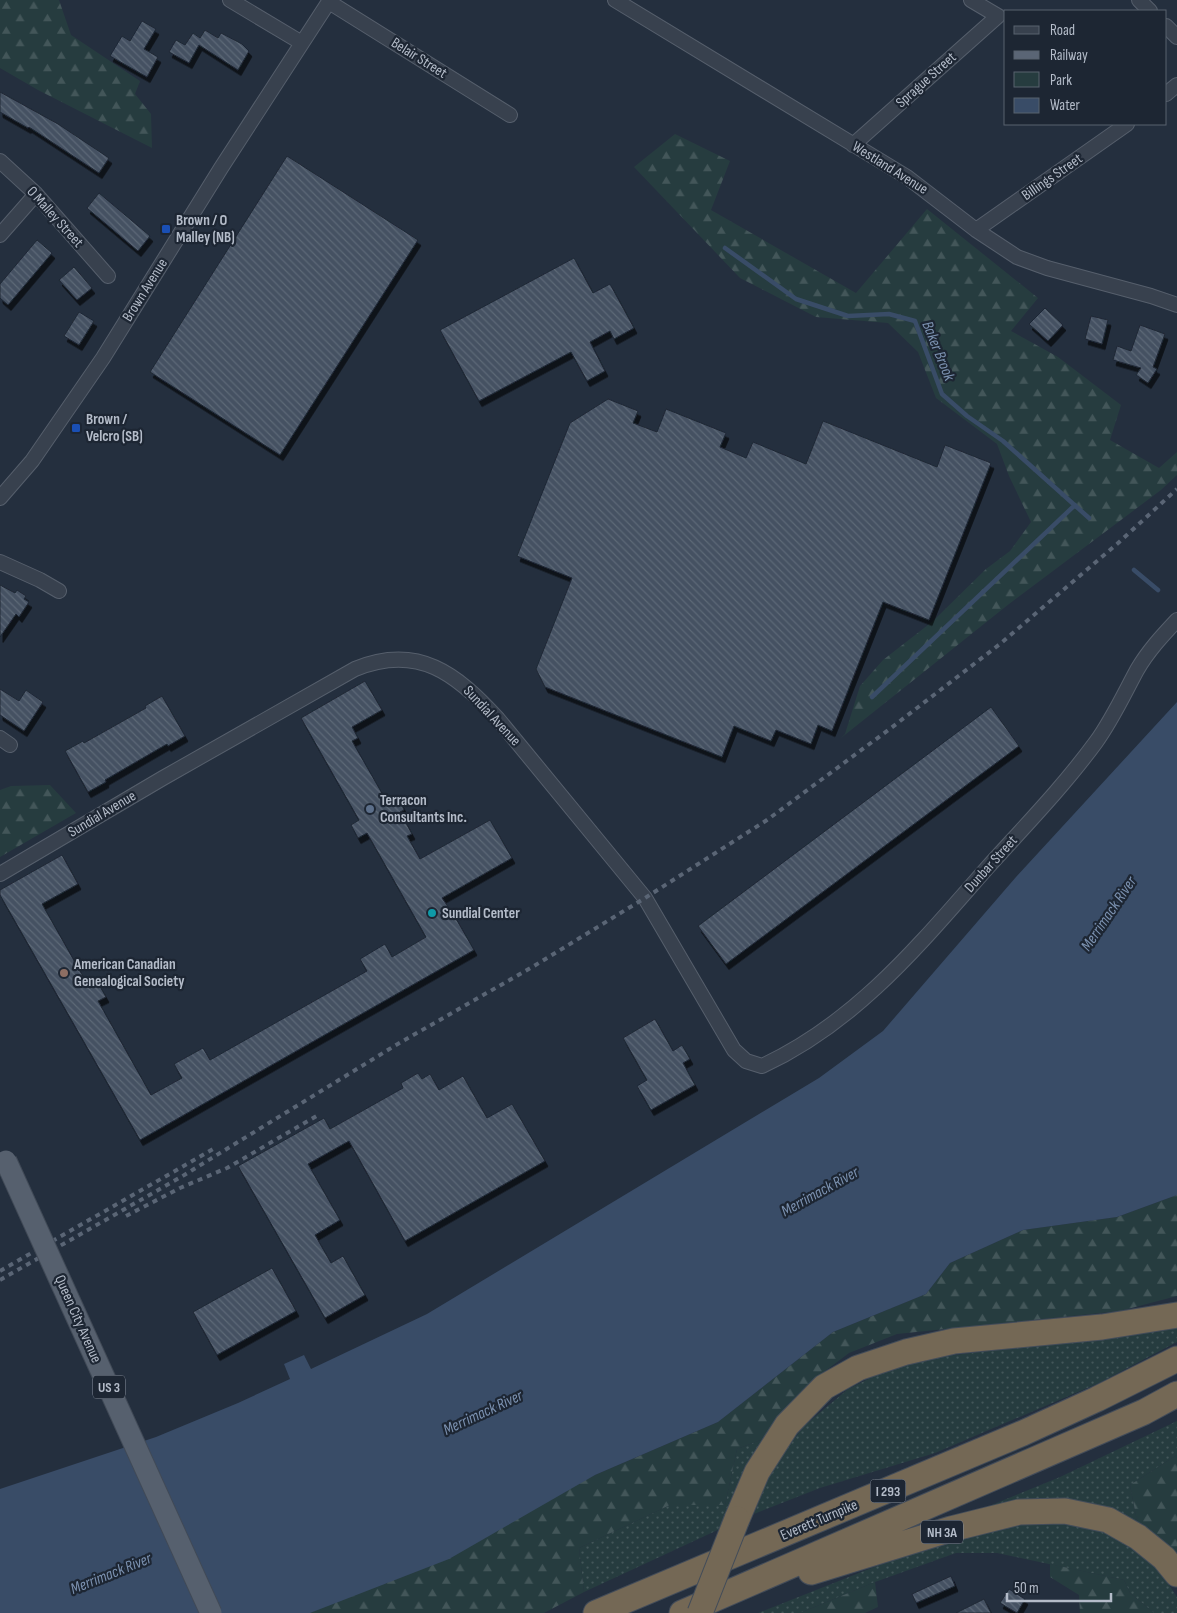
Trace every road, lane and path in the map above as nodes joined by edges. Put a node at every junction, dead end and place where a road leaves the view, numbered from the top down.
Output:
1 (230, 0) edge
2 (971, 0) edge
3 (1139, 0) edge
4 (329, 1) edge
5 (620, 1) edge
6 (1149, 10) edge
7 (1167, 27) edge
8 (1177, 37) edge
9 (302, 43) junction
10 (1177, 85) edge
11 (1167, 93) edge
12 (510, 115) dead end
13 (1126, 125) edge
14 (853, 144) junction
15 (0, 161) edge
16 (36, 194) junction
17 (976, 230) junction
18 (0, 235) edge
19 (108, 276) dead end
20 (1177, 305) edge
21 (0, 498) edge
22 (0, 562) edge
23 (59, 590) dead end
24 (1177, 620) edge
25 (0, 874) edge
26 (762, 1066) joint
27 (6, 1161) dead end
28 (1177, 1315) edge
29 (1177, 1359) edge
30 (1177, 1394) edge
31 (1177, 1574) edge
32 (692, 1611) edge
33 (212, 1613) edge
34 (596, 1613) edge

1 - 9 street
2 - 14 street, Sprague Street
3 - 6 street
4 - 9 street, Brown Avenue
4 - 12 street, Belair Street
5 - 14 street, Westland Avenue
7 - 8 street
9 - 21 street, Brown Avenue
10 - 11 street
13 - 17 street, Billings Street
14 - 17 street, Westland Avenue
15 - 16 street, O Malley Street
16 - 18 street
16 - 19 street, O Malley Street
17 - 20 street, Westland Avenue
22 - 23 street
24 - 26 street, Dunbar Street
25 - 26 street, Sundial Avenue
27 - 33 main road, Queen City Avenue / US 3, bridge
28 - 32 highway, bridge
29 - 34 highway, Everett Turnpike / I 293
30 - 32 highway, Everett Turnpike / I 293
31 - 32 highway, NH 3A

